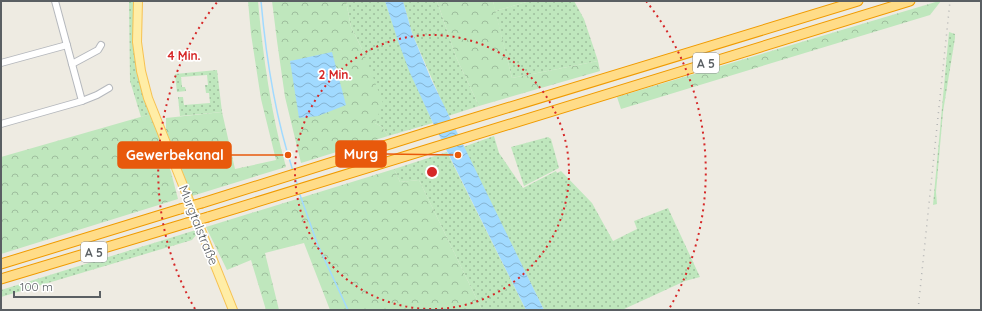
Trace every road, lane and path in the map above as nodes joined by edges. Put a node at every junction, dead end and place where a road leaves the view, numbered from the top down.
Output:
1 (55, 1) edge
2 (138, 1) edge
3 (858, 1) edge
4 (910, 1) edge
5 (67, 45) junction
6 (102, 45) dead end
7 (1, 63) edge
8 (72, 64) junction
9 (109, 88) dead end
10 (82, 101) junction
11 (1, 124) edge
12 (1, 264) edge
13 (1, 279) edge
14 (233, 310) edge

1 - 5 street
2 - 14 main road, Murgtalstraße
3 - 12 highway, A 5, bridge
4 - 13 highway, A 5, bridge
5 - 7 street
5 - 8 street
6 - 8 street
8 - 10 street
9 - 10 street
10 - 11 street

